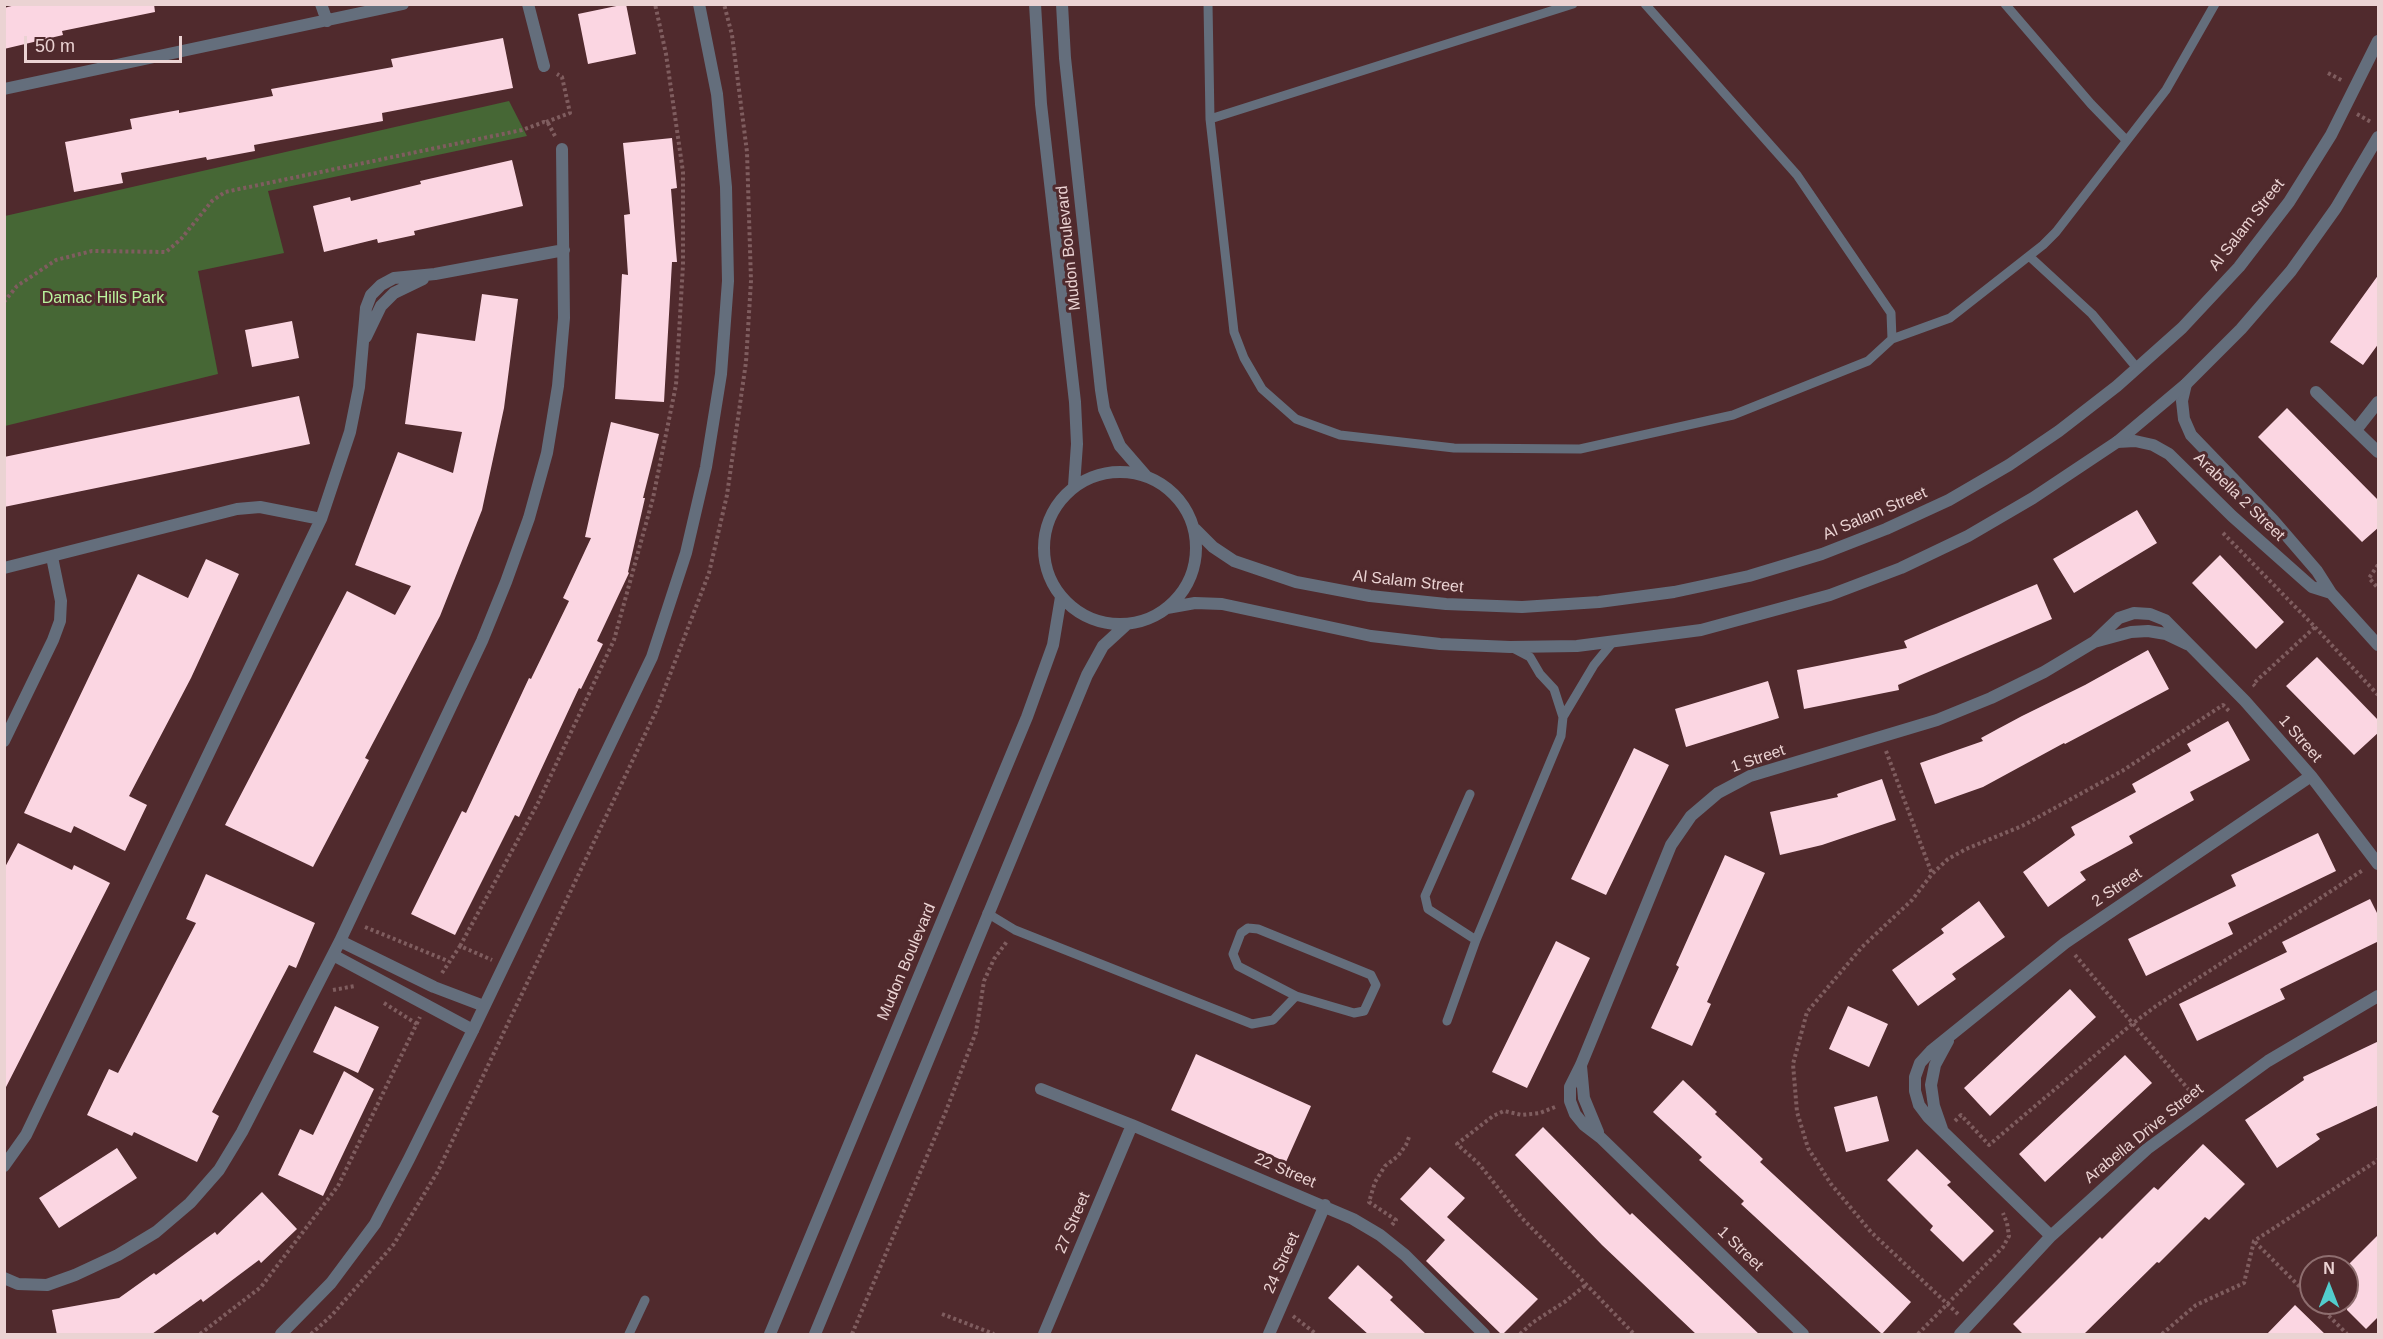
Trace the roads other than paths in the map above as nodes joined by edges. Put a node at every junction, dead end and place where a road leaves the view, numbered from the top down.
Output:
1 (321, 4) edge
2 (404, 4) edge
3 (528, 4) edge
4 (699, 4) edge
5 (1035, 4) edge
6 (1062, 4) edge
7 (1208, 4) edge
8 (1573, 4) edge
9 (1645, 4) edge
10 (2005, 4) edge
11 (2215, 4) edge
12 (327, 21) junction
13 (2379, 41) edge
14 (544, 66) road end
15 (4, 89) edge
16 (1210, 119) junction
17 (2379, 137) edge
18 (2126, 140) junction
19 (562, 149) road end
20 (564, 250) junction
21 (2029, 256) junction
22 (1892, 339) junction
23 (2137, 368) junction
24 (2186, 384) junction
25 (2316, 392) dead end
26 (2379, 402) edge
27 (2356, 430) junction
28 (2116, 442) junction
29 (2379, 452) edge
30 (1146, 476) junction
31 (1074, 486) junction
32 (321, 519) junction
33 (1195, 529) junction
34 (2282, 531) junction
35 (2267, 547) junction
36 (52, 556) junction
37 (4, 568) edge
38 (2331, 593) junction
39 (1061, 597) junction
40 (1167, 608) junction
41 (1127, 624) junction
42 (2094, 642) junction
43 (1612, 643) junction
44 (2187, 644) junction
45 (2379, 645) edge
46 (1510, 647) junction
47 (1563, 717) junction
48 (4, 741) edge
49 (2311, 776) junction
50 (1470, 794) dead end
51 (2378, 863) edge
52 (987, 914) junction
53 (1476, 940) junction
54 (340, 941) junction
55 (333, 955) junction
56 (1296, 996) junction
57 (2379, 996) edge
58 (484, 1006) junction
59 (1447, 1021) dead end
60 (473, 1030) junction
61 (1581, 1065) junction
62 (1041, 1089) dead end
63 (1132, 1125) junction
64 (1601, 1138) junction
65 (4, 1167) edge
66 (1325, 1205) junction
67 (2050, 1236) junction
68 (4, 1278) edge
69 (645, 1300) dead end
70 (280, 1335) edge
71 (629, 1335) edge
72 (770, 1335) edge
73 (815, 1335) edge
74 (1044, 1335) edge
75 (1269, 1335) edge
76 (1484, 1335) edge
77 (1803, 1335) edge
78 (1960, 1335) edge

1 - 12 street
2 - 12 street
3 - 14 street
4 - 58 street
5 - 31 street, Mudon Boulevard
6 - 30 street, Mudon Boulevard
7 - 16 lane
8 - 16 lane
9 - 22 lane
10 - 18 lane
11 - 18 lane
12 - 15 street
13 - 23 street, Al Salam Street
16 - 22 lane
17 - 24 street
18 - 21 lane
19 - 20 street
20 - 32 street
20 - 54 street
21 - 22 lane
21 - 23 lane
23 - 33 street, Al Salam Street
24 - 28 street
24 - 34 street, Arabella 2 Street
25 - 27 street
26 - 27 street
27 - 29 street
28 - 35 street, Arabella 2 Street
28 - 43 street
30 - 31 street
30 - 33 street
31 - 39 street
32 - 36 street
32 - 65 street
33 - 40 street
34 - 35 street
34 - 38 street, Arabella 2 Street
35 - 38 street, Arabella 2 Street
36 - 37 street
36 - 48 street
38 - 45 street, Arabella 2 Street
39 - 41 street
39 - 72 street, Mudon Boulevard
40 - 41 street
40 - 46 street
41 - 52 street
42 - 44 street, 1 Street
42 - 44 street, 1 Street
42 - 61 street, 1 Street
43 - 46 street
43 - 47 lane
44 - 49 street, 1 Street
46 - 47 lane
47 - 53 lane
49 - 51 street, 1 Street
49 - 67 street, 2 Street
50 - 53 lane
52 - 56 lane
52 - 73 street
53 - 59 lane
54 - 55 street
54 - 58 street
55 - 60 street
55 - 68 street
56 - 56 lane
57 - 67 street, Arabella Drive Street
58 - 60 street
60 - 70 street
61 - 64 street, 1 Street
61 - 64 street, 1 Street
62 - 63 street, 22 Street
63 - 66 street, 22 Street
63 - 74 street, 27 Street
64 - 77 street, 1 Street
66 - 75 street, 24 Street
66 - 76 street, 22 Street
67 - 78 street, Arabella Drive Street
69 - 71 lane

